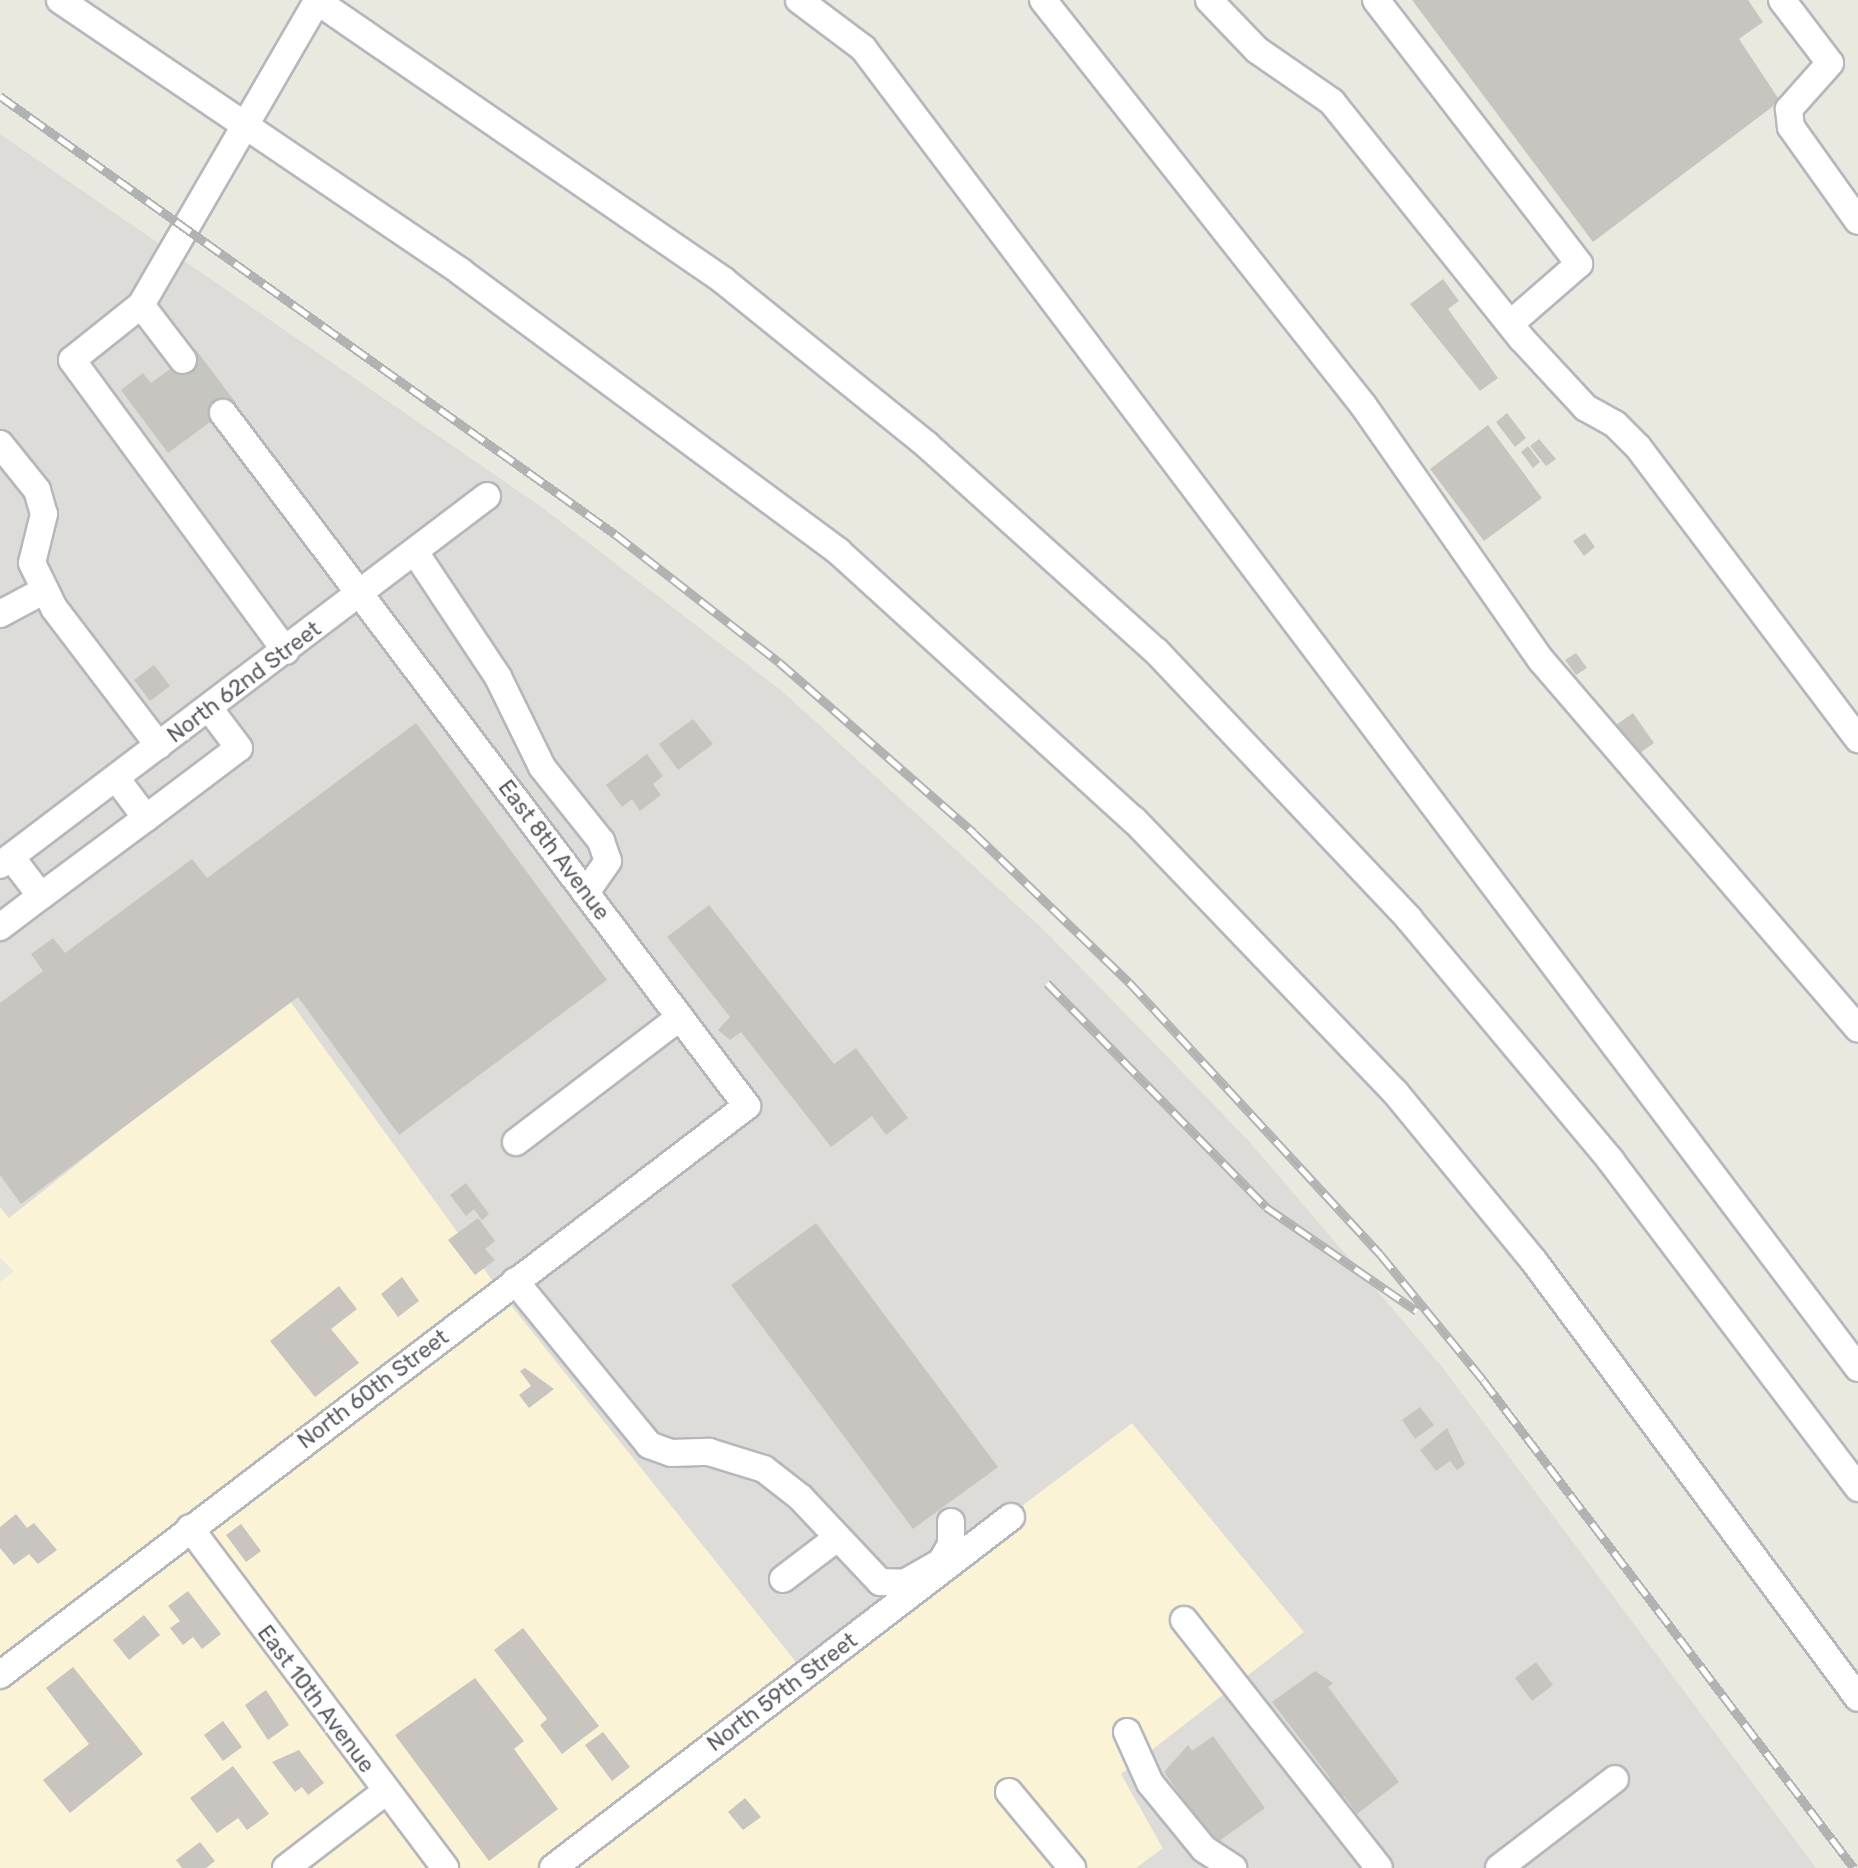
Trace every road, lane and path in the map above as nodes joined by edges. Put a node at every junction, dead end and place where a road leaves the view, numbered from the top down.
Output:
1 (60, 0) edge
2 (799, 0) edge
3 (1043, 0) edge
4 (1209, 0) edge
5 (1376, 0) edge
6 (1782, 0) edge
7 (316, 1) edge
8 (244, 130) junction
9 (1858, 221) edge
10 (141, 305) junction
11 (1510, 324) junction
12 (183, 360) tunnel mouth
13 (223, 413) tunnel mouth
14 (0, 444) edge
15 (487, 496) dead end
16 (415, 552) junction
17 (45, 590) junction
18 (361, 594) junction
19 (0, 614) edge
20 (286, 651) junction
21 (209, 708) junction
22 (1858, 739) edge
23 (159, 746) junction
24 (116, 778) junction
25 (146, 818) junction
26 (5, 861) edge
27 (586, 893) junction
28 (41, 896) junction
29 (0, 927) edge
30 (680, 1017) junction
31 (1858, 1028) edge
32 (747, 1106) joint
33 (516, 1142) dead end
34 (515, 1281) junction
35 (1858, 1368) edge
36 (1858, 1488) edge
37 (1011, 1517) dead end
38 (951, 1522) dead end
39 (190, 1528) junction
40 (837, 1538) junction
41 (783, 1579) dead end
42 (1184, 1620) dead end
43 (0, 1675) edge
44 (1858, 1698) edge
45 (1127, 1732) dead end
46 (1615, 1779) dead end
47 (385, 1792) junction
48 (1009, 1792) dead end
49 (286, 1868) edge
50 (445, 1868) edge
51 (553, 1868) edge
52 (1072, 1868) edge
53 (1233, 1868) edge
54 (1379, 1868) edge
55 (1499, 1868) edge

1 - 8 street
2 - 35 street
3 - 31 street
4 - 11 street
5 - 11 street
6 - 9 street
7 - 8 street
7 - 36 street
8 - 10 street
8 - 44 street
10 - 12 street
10 - 20 street
11 - 22 street
13 - 18 street, East 8th Avenue
14 - 17 street
15 - 16 street, North 62nd Street
16 - 18 street, North 62nd Street
16 - 27 street
17 - 19 street
17 - 23 street
18 - 20 street, North 62nd Street
18 - 27 street, East 8th Avenue
20 - 21 street, North 62nd Street
21 - 23 street, North 62nd Street
21 - 25 street
23 - 24 street, North 62nd Street
24 - 25 street
24 - 26 street, North 62nd Street
25 - 28 street
26 - 28 street
27 - 30 street, East 8th Avenue
28 - 29 street
30 - 32 street, East 8th Avenue
30 - 33 street
32 - 34 street, North 60th Street
34 - 39 street, North 60th Street
34 - 40 street
37 - 51 street, North 59th Street
38 - 40 street
39 - 43 street, North 60th Street
39 - 47 street, East 10th Avenue
40 - 41 street
42 - 54 street
45 - 53 street
46 - 55 street
47 - 49 street
47 - 50 street, East 10th Avenue
48 - 52 street

